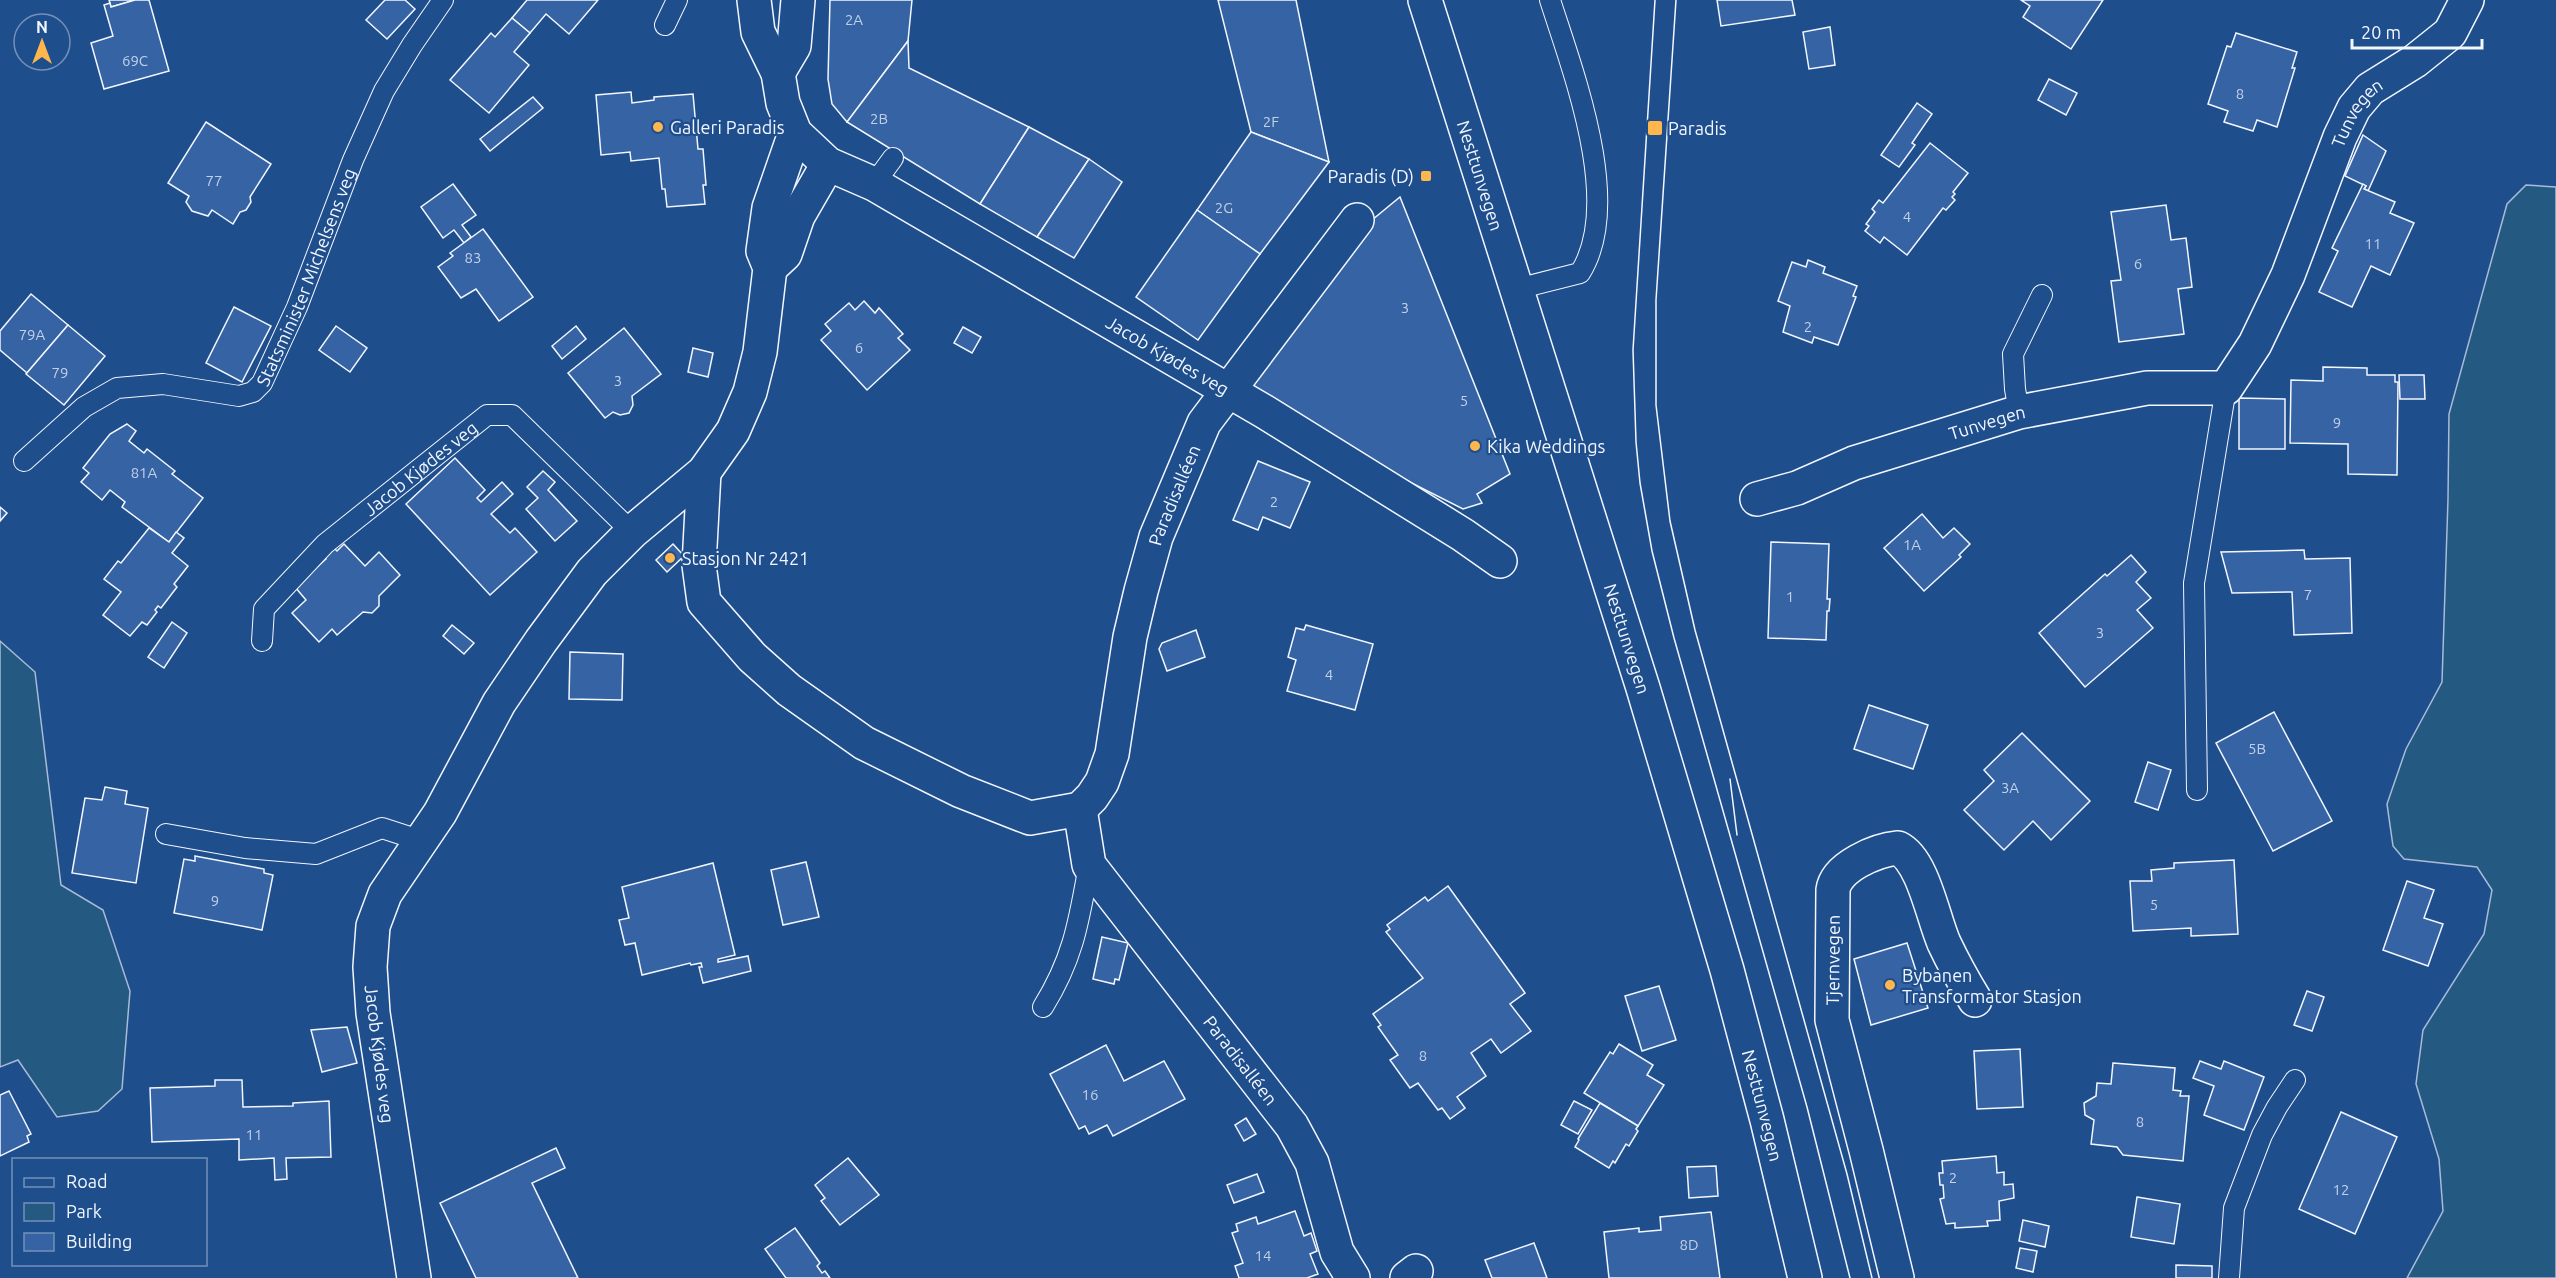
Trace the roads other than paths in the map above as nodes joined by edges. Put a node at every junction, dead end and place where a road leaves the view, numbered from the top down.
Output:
1 (443, 0) edge
2 (676, 0) edge
3 (754, 0) edge
4 (798, 0) edge
5 (1550, 0) edge
6 (2467, 0) edge
7 (1424, 2) edge
8 (665, 25) dead end
9 (778, 73) junction
10 (795, 133) junction
11 (893, 158) dead end
12 (828, 164) junction
13 (874, 183) junction
14 (1357, 220) dead end
15 (770, 268) junction
16 (1517, 288) junction
17 (2042, 295) dead end
18 (2226, 388) junction
19 (1227, 392) junction
20 (2019, 412) junction
21 (24, 461) dead end
22 (704, 471) junction
23 (1757, 499) dead end
24 (632, 532) junction
25 (1500, 561) dead end
26 (262, 641) dead end
27 (2197, 790) dead end
28 (1080, 809) junction
29 (166, 834) dead end
30 (422, 841) junction
31 (1089, 864) junction
32 (1975, 1000) dead end
33 (1043, 1007) dead end
34 (2295, 1080) dead end
35 (414, 1278) edge
36 (1353, 1278) edge
37 (1805, 1278) edge
38 (1897, 1278) edge
39 (2229, 1278) edge

1 - 21 lane, Statsminister Michelsens veg
2 - 8 lane
3 - 9 street, Jacob Kjødes veg
4 - 9 street
5 - 16 lane
6 - 18 street, Tunvegen
7 - 16 street, Nesttunvegen
9 - 10 street, Jacob Kjødes veg
10 - 12 street, Jacob Kjødes veg
10 - 15 street, Jacob Kjødes veg
11 - 13 lane
12 - 13 street, Jacob Kjødes veg
12 - 15 street, Jacob Kjødes veg
13 - 19 street, Jacob Kjødes veg
14 - 19 street, Paradisalléen
15 - 22 street, Jacob Kjødes veg
16 - 37 street, Nesttunvegen
17 - 20 lane
18 - 20 street, Tunvegen
18 - 27 lane, Tunvegen
19 - 25 street, Jacob Kjødes veg
19 - 28 street, Paradisalléen
20 - 23 street, Tunvegen
22 - 24 street, Jacob Kjødes veg
22 - 28 street
24 - 26 lane, Jacob Kjødes veg
24 - 30 street, Jacob Kjødes veg
28 - 31 street, Paradisalléen
29 - 30 lane
30 - 35 street, Jacob Kjødes veg
31 - 33 lane, Paradisalléen
31 - 36 street, Paradisalléen
32 - 38 street, Tjernvegen
34 - 39 lane

